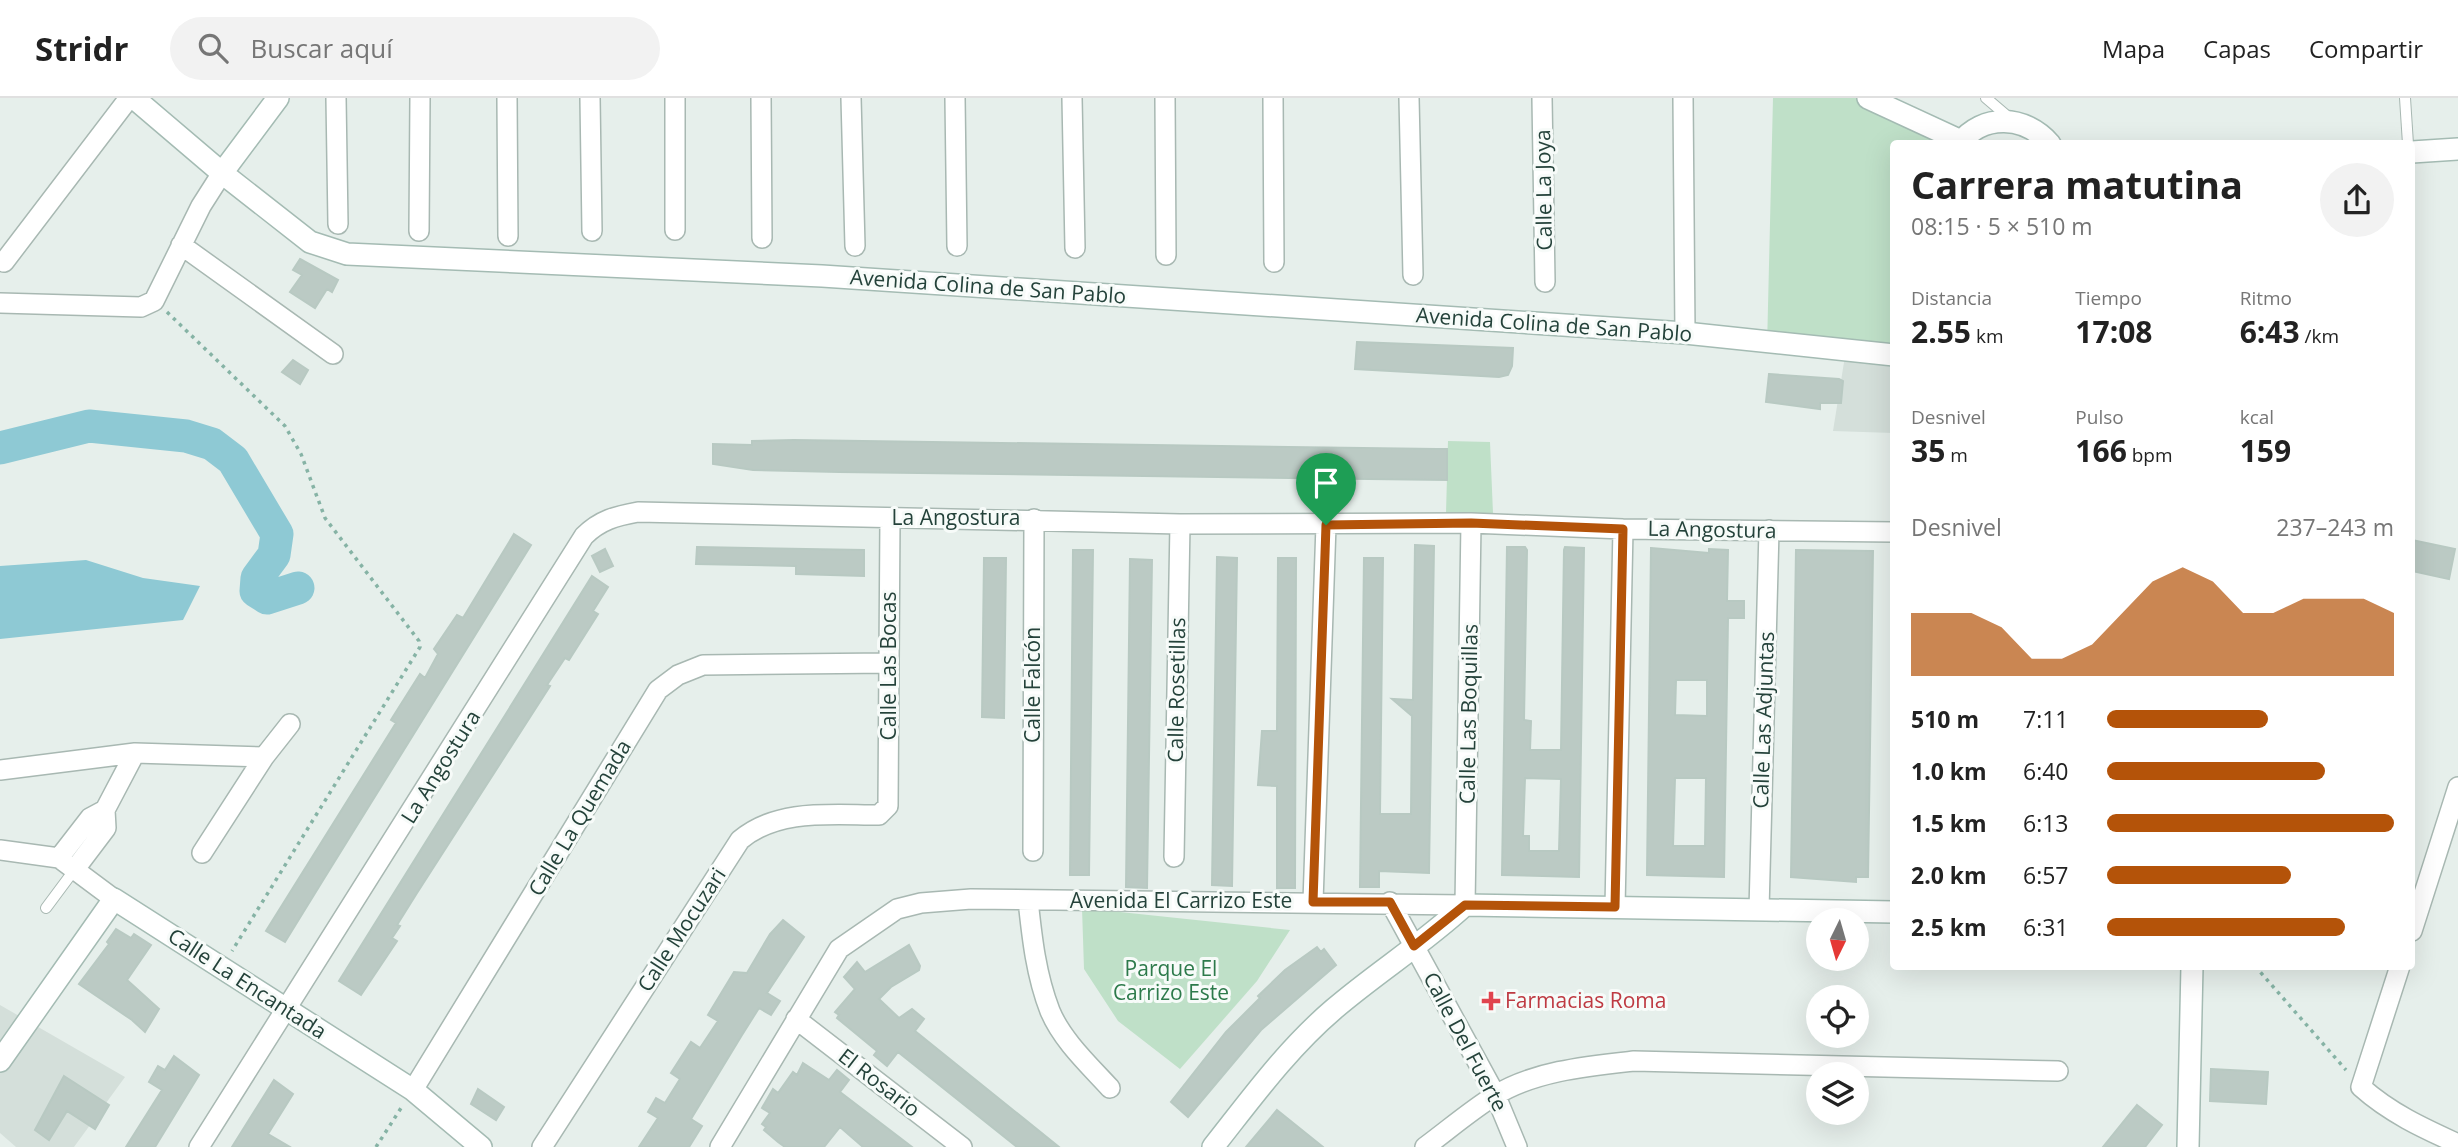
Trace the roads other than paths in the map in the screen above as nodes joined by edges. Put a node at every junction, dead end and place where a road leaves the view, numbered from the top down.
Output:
1 (132, 98) edge
2 (278, 98) edge
3 (335, 98) edge
4 (420, 98) edge
5 (507, 98) edge
6 (590, 98) edge
7 (675, 98) edge
8 (761, 98) edge
9 (851, 98) edge
10 (955, 98) edge
11 (1072, 98) edge
12 (1165, 98) edge
13 (1273, 98) edge
14 (1409, 98) edge
15 (1542, 98) edge
16 (1683, 98) edge
17 (1986, 98) edge
18 (2405, 98) edge
19 (1873, 99) edge
20 (2013, 121) junction
21 (1956, 140) edge
22 (1963, 140) edge
23 (2046, 140) edge
24 (2408, 140) edge
25 (2458, 149) edge
26 (2415, 152) edge
27 (222, 173) junction
28 (338, 224) dead end
29 (675, 230) dead end
30 (419, 231) dead end
31 (592, 231) dead end
32 (508, 236) dead end
33 (762, 238) dead end
34 (181, 245) junction
35 (855, 246) dead end
36 (957, 246) dead end
37 (1076, 248) dead end
38 (1166, 255) dead end
39 (1274, 261) dead end
40 (4, 262) dead end
41 (1413, 275) dead end
42 (1545, 282) dead end
43 (0, 303) edge
44 (1685, 333) junction
45 (332, 354) dead end
46 (1890, 355) edge
47 (890, 518) junction
48 (1034, 519) junction
49 (1471, 523) junction
50 (1180, 524) junction
51 (1326, 525) junction
52 (1623, 529) junction
53 (1769, 530) junction
54 (1890, 532) edge
55 (889, 663) junction
56 (290, 724) dead end
57 (135, 753) junction
58 (264, 757) junction
59 (0, 769) edge
60 (2458, 788) edge
61 (884, 812) joint
62 (0, 850) edge
63 (1033, 851) dead end
64 (202, 853) dead end
65 (1174, 857) dead end
66 (67, 864) junction
67 (114, 899) junction
68 (1028, 900) junction
69 (1313, 902) junction
70 (1390, 902) junction
71 (1465, 905) junction
72 (1615, 907) junction
73 (46, 908) dead end
74 (1759, 910) junction
75 (1890, 912) edge
76 (2415, 922) edge
77 (1414, 946) junction
78 (2194, 970) edge
79 (2399, 970) edge
80 (285, 1008) junction
81 (796, 1019) junction
82 (0, 1061) edge
83 (2058, 1070) dead end
84 (1110, 1088) dead end
85 (412, 1090) junction
86 (1495, 1094) junction
87 (2458, 1144) edge
88 (722, 1146) edge
89 (199, 1147) edge
90 (481, 1147) edge
91 (542, 1147) edge
92 (962, 1147) edge
93 (1213, 1147) edge
94 (1425, 1147) edge
95 (1517, 1147) edge
96 (2188, 1147) edge

1 - 27 street, Avenida Colina de San Pablo
1 - 40 street
2 - 27 street
3 - 28 street
4 - 30 street
5 - 32 street
6 - 31 street
7 - 29 street
8 - 33 street
9 - 35 street
10 - 36 street
11 - 37 street
12 - 38 street
13 - 39 street
14 - 41 street
15 - 42 street, Calle La Joya
16 - 44 street
17 - 20 lane
18 - 24 lane
19 - 21 street
20 - 22 street
20 - 23 street
25 - 26 street
27 - 34 street
27 - 44 street, Avenida Colina de San Pablo
34 - 43 street
34 - 45 street
44 - 46 street, Avenida Colina de San Pablo
47 - 48 street, La Angostura
47 - 55 street, Calle Las Bocas
47 - 80 street, La Angostura
48 - 50 street, La Angostura
48 - 63 street, Calle Falcón
49 - 51 street, La Angostura
49 - 52 street, La Angostura
49 - 71 street, Calle Las Boquillas
50 - 51 street, La Angostura
50 - 65 street, Calle Rosetillas
51 - 69 street
52 - 53 street, La Angostura
52 - 72 street
53 - 54 street, La Angostura
53 - 74 street, Calle Las Adjuntas
55 - 61 street, Calle Las Bocas
55 - 85 street, Calle La Quemada
56 - 58 street
57 - 58 street
57 - 59 street
57 - 66 street
58 - 64 street
60 - 76 street
61 - 91 street, Calle Mocuzari
62 - 66 street, Calle La Encantada
66 - 67 street, Calle La Encantada
66 - 73 lane
67 - 80 street, Calle La Encantada
67 - 82 street
68 - 69 street, Avenida El Carrizo Este
68 - 81 street, Avenida El Carrizo Este
68 - 84 street
69 - 70 street, Avenida El Carrizo Este
70 - 71 street, Avenida El Carrizo Este
70 - 77 street, Calle Del Fuerte
71 - 72 street, Avenida El Carrizo Este
71 - 77 street
72 - 74 street, Avenida El Carrizo Este
74 - 75 street, Avenida El Carrizo Este
77 - 86 street, Calle Del Fuerte
77 - 93 street
78 - 96 street
79 - 87 street
80 - 85 street, Calle La Encantada
80 - 89 street, La Angostura
81 - 88 street, Avenida El Carrizo Este
81 - 92 street, El Rosario
83 - 86 street
85 - 90 street, Calle La Encantada
86 - 94 street
86 - 95 street, Calle Del Fuerte

